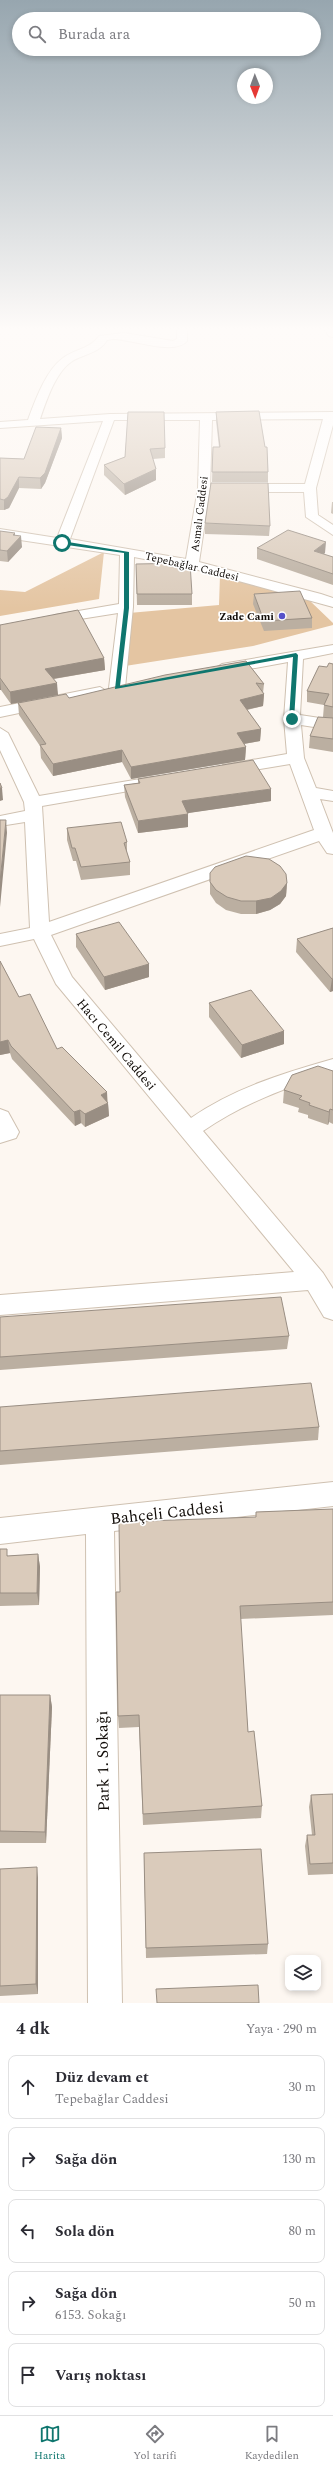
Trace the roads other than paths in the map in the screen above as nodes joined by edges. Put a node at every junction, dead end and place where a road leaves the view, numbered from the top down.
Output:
1 (52, 421) edge
2 (108, 421) edge
3 (206, 421) edge
4 (329, 421) edge
5 (32, 423) joint
6 (0, 425) edge
7 (204, 488) junction
8 (310, 488) junction
9 (326, 513) dead end
10 (312, 516) junction
11 (333, 531) edge
12 (0, 533) edge
13 (62, 543) junction
14 (127, 552) junction
15 (192, 564) junction
16 (333, 604) edge
17 (126, 608) junction
18 (45, 621) edge
19 (333, 649) edge
20 (296, 655) junction
21 (210, 671) edge
22 (132, 685) edge
23 (117, 688) junction
24 (0, 712) edge
25 (292, 719) junction
26 (333, 725) edge
27 (0, 733) edge
28 (296, 758) junction
29 (211, 772) edge
30 (164, 780) edge
31 (309, 792) junction
32 (333, 796) edge
33 (33, 808) junction
34 (0, 821) edge
35 (324, 833) junction
36 (333, 849) edge
37 (40, 932) junction
38 (0, 940) edge
39 (333, 1066) edge
40 (0, 1118) edge
41 (189, 1130) junction
42 (0, 1135) edge
43 (315, 1280) junction
44 (0, 1305) edge
45 (333, 1310) edge
46 (333, 1494) edge
47 (100, 1520) junction
48 (0, 1530) edge
49 (105, 2003) edge

1 - 5 street
2 - 13 street
3 - 7 street, Asmalı Caddesi
4 - 8 street
5 - 6 street
7 - 8 street
7 - 15 street, Asmalı Caddesi
8 - 10 street
9 - 10 street
10 - 11 street
12 - 13 street, Tepebağlar Caddesi
13 - 14 street, Tepebağlar Caddesi
14 - 15 street, Tepebağlar Caddesi
14 - 17 street
15 - 16 street, Tepebağlar Caddesi
17 - 18 street
17 - 23 street
19 - 20 street
20 - 21 street
20 - 25 street
22 - 23 street
23 - 24 street
25 - 26 street
25 - 28 street
27 - 33 street, Hacı Cemil Caddesi
28 - 29 street
28 - 31 street
30 - 33 street
31 - 32 street
31 - 35 street
33 - 34 street
33 - 37 street, Hacı Cemil Caddesi
35 - 36 street
35 - 37 street
37 - 38 street
37 - 41 street, Hacı Cemil Caddesi
39 - 41 street
40 - 42 street
41 - 43 street, Hacı Cemil Caddesi
43 - 44 street
43 - 45 street, Hacı Cemil Caddesi
46 - 47 street, Bahçeli Caddesi
47 - 48 street, Bahçeli Caddesi
47 - 49 street, Park 1. Sokağı

